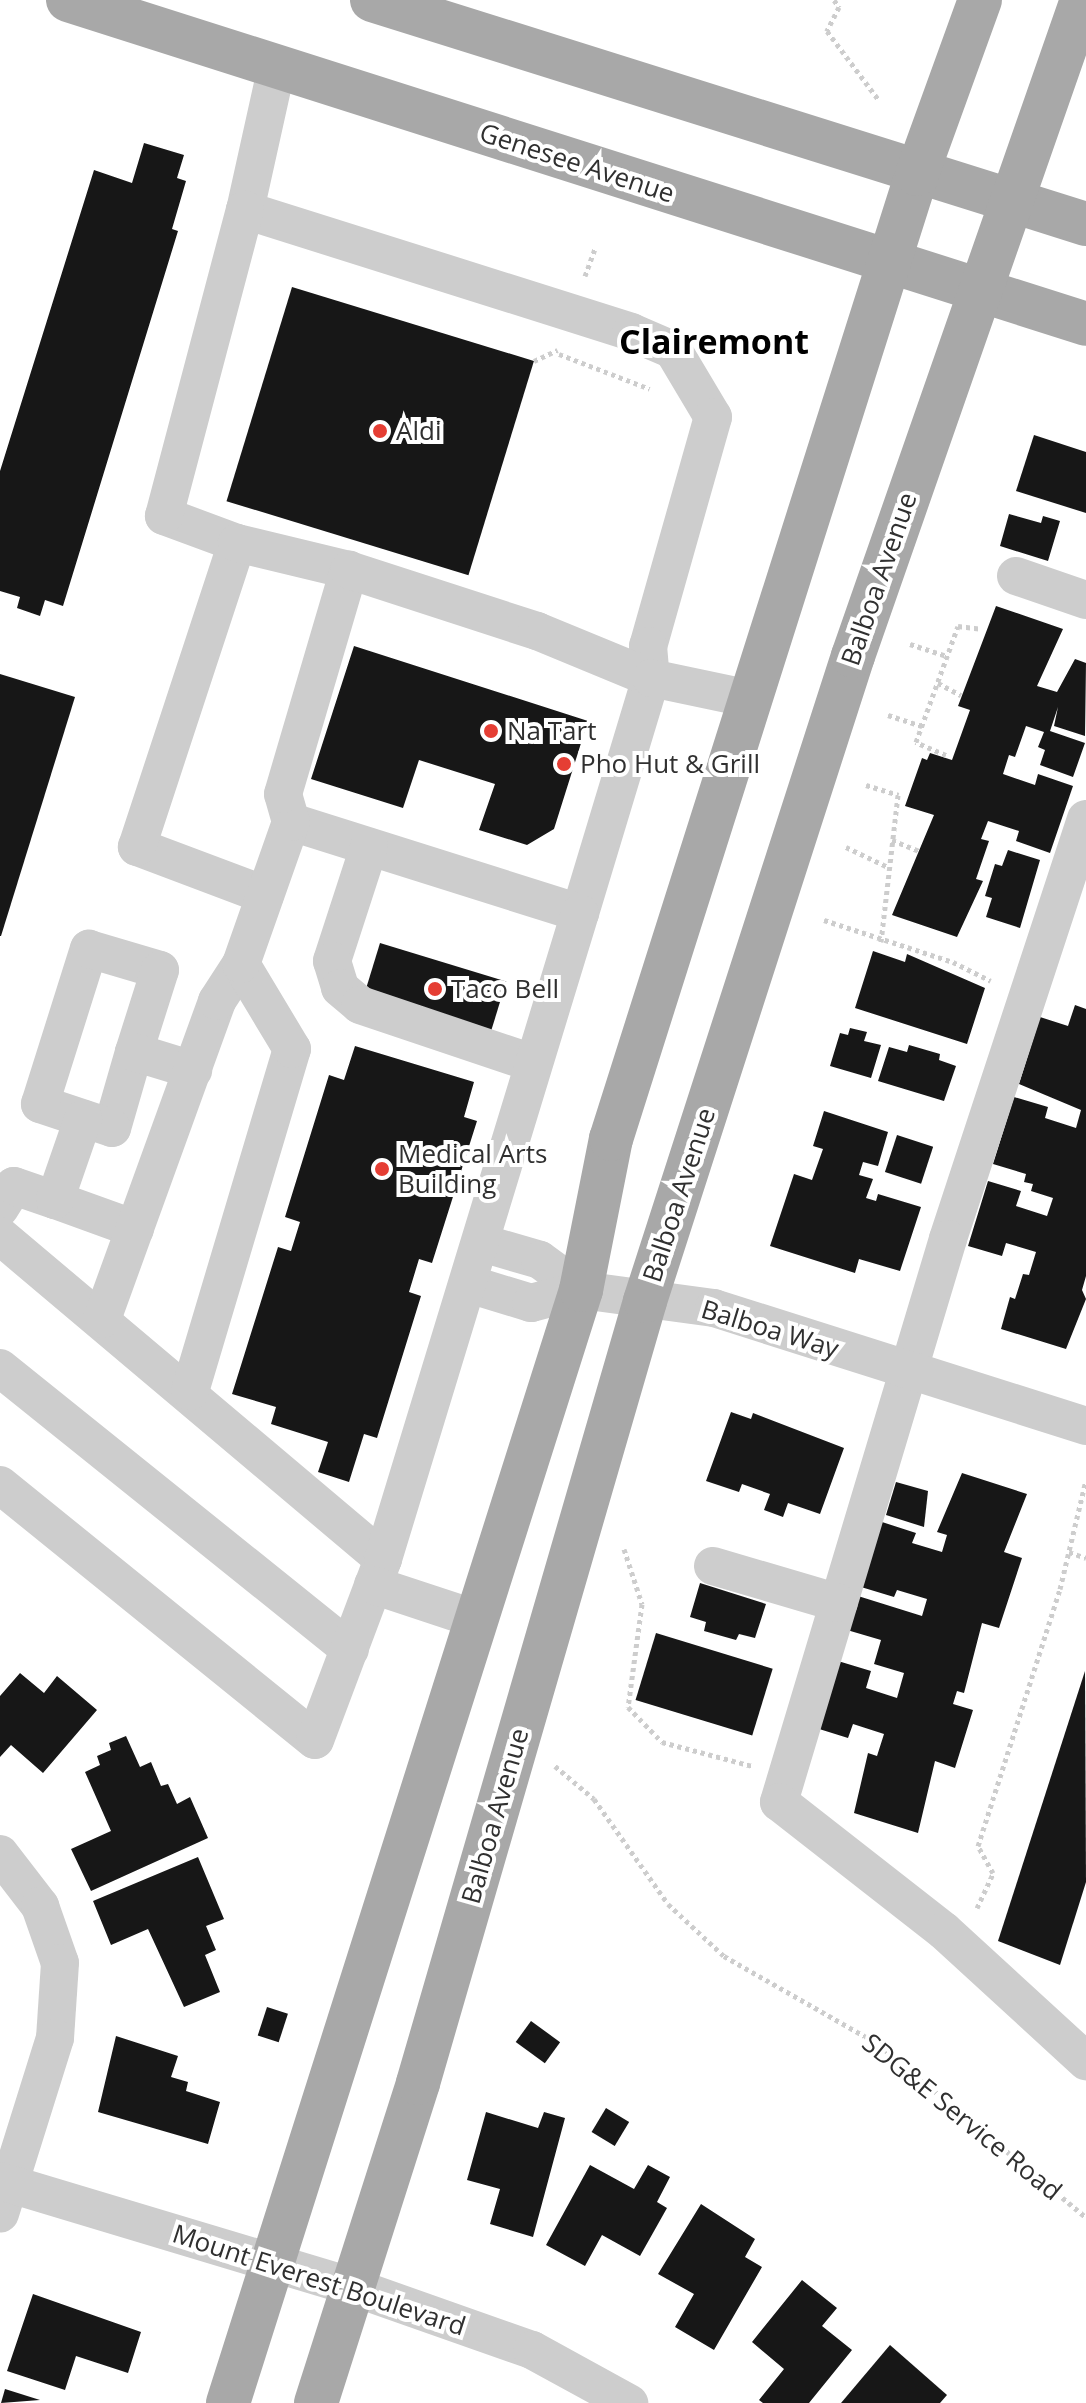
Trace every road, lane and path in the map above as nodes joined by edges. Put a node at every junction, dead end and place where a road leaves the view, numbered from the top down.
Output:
1 (68, 0) edge
2 (372, 0) edge
3 (834, 0) edge
4 (980, 0) edge
5 (1082, 0) edge
6 (277, 66) junction
7 (878, 99) dead end
8 (917, 174) junction
9 (1012, 201) junction
10 (245, 210) junction
11 (1086, 224) edge
12 (889, 262) junction
13 (977, 291) junction
14 (1086, 324) edge
15 (557, 353) dead end
16 (658, 399) dead end
17 (237, 543) junction
18 (349, 570) junction
19 (1016, 576) dead end
20 (1086, 600) edge
21 (981, 629) dead end
22 (910, 644) dead end
23 (947, 656) junction
24 (651, 678) junction
25 (938, 683) junction
26 (961, 695) dead end
27 (751, 699) junction
28 (888, 715) dead end
29 (922, 726) junction
30 (946, 755) dead end
31 (866, 785) dead end
32 (1086, 819) edge
33 (291, 822) junction
34 (892, 840) junction
35 (369, 847) junction
36 (846, 847) dead end
37 (921, 852) dead end
38 (888, 867) junction
39 (265, 895) junction
40 (580, 913) junction
41 (824, 920) dead end
42 (881, 942) junction
43 (241, 964) junction
44 (1031, 991) junction
45 (134, 1052) junction
46 (532, 1063) junction
47 (193, 1070) junction
48 (83, 1119) junction
49 (55, 1200) junction
50 (0, 1208) edge
51 (135, 1229) junction
52 (0, 1236) edge
53 (482, 1243) junction
54 (469, 1284) junction
55 (581, 1290) junction
56 (645, 1301) junction
57 (102, 1319) junction
58 (0, 1368) edge
59 (909, 1373) junction
60 (190, 1391) junction
61 (1086, 1426) edge
62 (0, 1485) edge
63 (1086, 1485) edge
64 (624, 1549) dead end
65 (1069, 1552) junction
66 (1086, 1558) edge
67 (713, 1566) dead end
68 (378, 1572) junction
69 (839, 1603) junction
70 (476, 1619) junction
71 (350, 1649) junction
72 (555, 1766) dead end
73 (788, 1777) junction
74 (0, 1854) edge
75 (951, 1938) junction
76 (1086, 2061) edge
77 (3, 2193) edge
78 (1086, 2217) edge
79 (275, 2262) junction
80 (353, 2287) junction
81 (228, 2403) edge
82 (316, 2403) edge
83 (629, 2403) edge

1 - 6 main road, Genesee Avenue
2 - 8 main road
3 - 7 path
4 - 8 main road
5 - 9 main road, Balboa Avenue
6 - 10 street
6 - 12 main road, Genesee Avenue
8 - 9 main road
8 - 12 main road
9 - 11 main road
9 - 13 main road, Balboa Avenue
10 - 17 street
10 - 24 street
12 - 13 main road, Genesee Avenue
12 - 27 main road
13 - 14 main road, Genesee Avenue
13 - 56 main road, Balboa Avenue
15 - 16 path
17 - 18 street
17 - 39 street
18 - 24 street
18 - 33 street
19 - 20 street
21 - 23 path
22 - 23 path
23 - 25 path
24 - 27 street
24 - 40 street
25 - 26 path
25 - 29 path
27 - 55 main road
28 - 29 path
29 - 30 path
31 - 34 path
32 - 44 street
33 - 35 street
33 - 39 street
34 - 37 path
34 - 38 path
35 - 40 street
35 - 46 street
36 - 38 path
38 - 42 path
39 - 43 street
40 - 46 street
41 - 42 path
42 - 44 path
43 - 47 street
43 - 60 street
44 - 59 street
45 - 47 street
45 - 48 street
45 - 48 street
46 - 53 street
47 - 51 street
48 - 49 street
49 - 50 street
49 - 51 street
51 - 57 street
52 - 57 street
53 - 54 street
53 - 55 street
54 - 55 street
54 - 68 street
55 - 56 street, Balboa Way
55 - 70 main road
56 - 59 street, Balboa Way
56 - 80 main road, Balboa Avenue
57 - 60 street
58 - 71 street
59 - 61 street, Balboa Way
59 - 69 street
60 - 68 street
62 - 71 street
63 - 65 path
64 - 73 path
65 - 66 path
65 - 75 path
67 - 69 street
68 - 70 street
68 - 71 street
69 - 73 street
70 - 79 main road
72 - 78 path, SDG&E Service Road
73 - 75 street
74 - 77 street
75 - 76 street
77 - 79 street, Mount Everest Boulevard
79 - 80 street, Mount Everest Boulevard
79 - 81 main road
80 - 82 main road, Balboa Avenue
80 - 83 street, Mount Everest Boulevard

